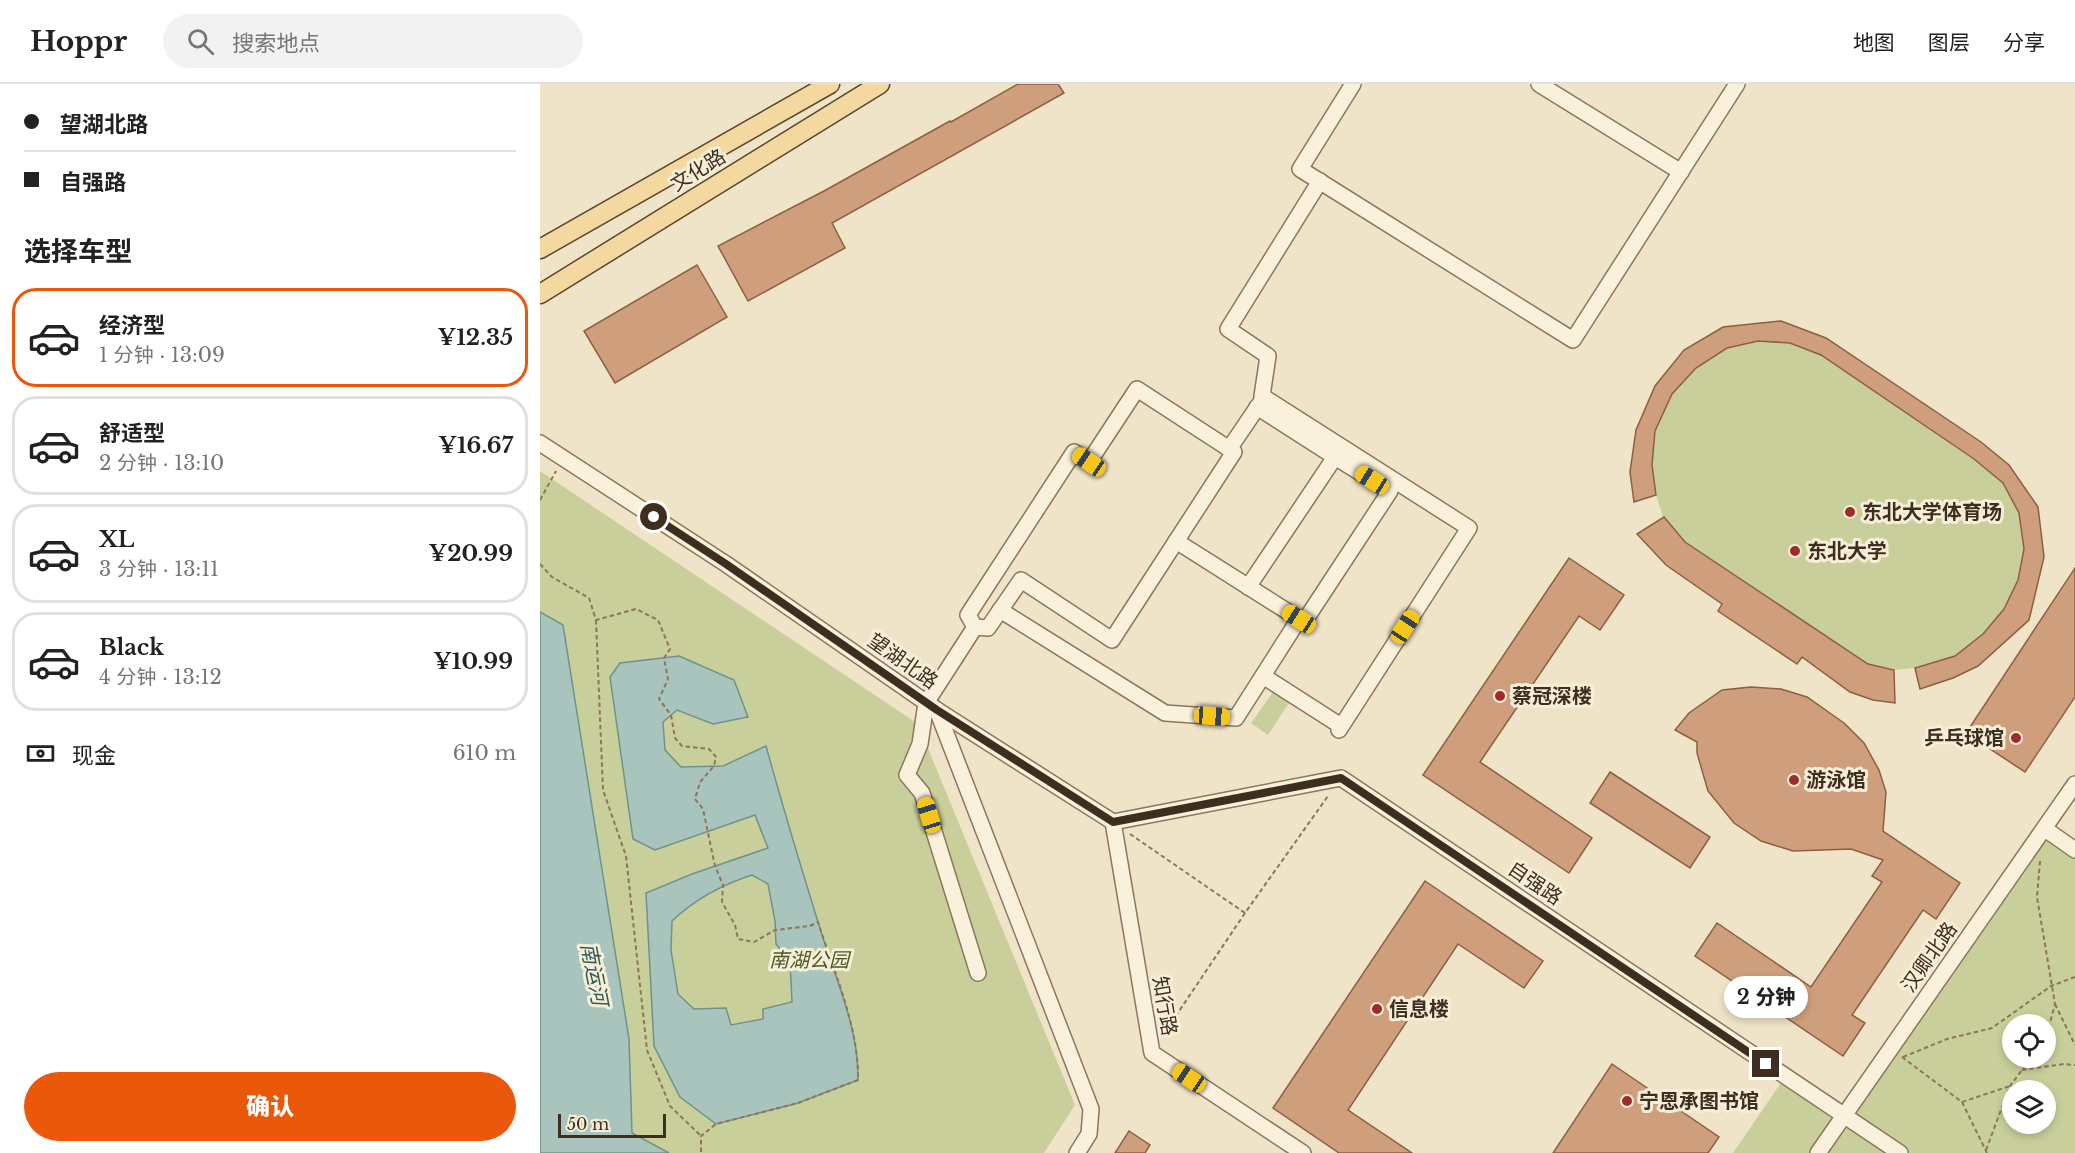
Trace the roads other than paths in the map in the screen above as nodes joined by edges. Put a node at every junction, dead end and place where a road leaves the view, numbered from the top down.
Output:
1 (830, 84) edge
2 (880, 84) edge
3 (1353, 84) edge
4 (1539, 84) edge
5 (1737, 84) edge
6 (1681, 172) junction
7 (1320, 181) junction
8 (540, 249) edge
9 (540, 294) edge
10 (1261, 402) junction
11 (540, 443) edge
12 (1229, 449) junction
13 (1335, 457) junction
14 (1176, 541) junction
15 (1001, 566) junction
16 (1021, 580) junction
17 (1248, 587) junction
18 (1000, 610) junction
19 (1299, 619) junction
20 (975, 627) junction
21 (1263, 676) junction
22 (932, 706) junction
23 (2075, 784) edge
24 (1113, 822) junction
25 (2045, 829) junction
26 (2075, 850) edge
27 (978, 973) dead end
28 (1844, 1115) junction
29 (1077, 1153) edge
30 (1303, 1153) edge
31 (1818, 1153) edge
32 (1900, 1153) edge

1 - 8 main road, 文化路
2 - 9 main road, 文化路
3 - 7 street
4 - 6 street
5 - 6 street
6 - 7 street
7 - 10 street
10 - 12 street
10 - 13 street
10 - 21 street
11 - 22 street, 望湖北路
12 - 14 street
12 - 15 street
13 - 17 street
13 - 19 street
14 - 16 street
14 - 17 street
15 - 16 street
15 - 20 street
16 - 18 street
17 - 19 street
18 - 20 street
18 - 21 street
19 - 21 street
20 - 22 street
22 - 24 street
22 - 27 street
22 - 29 street, 望湖北路
23 - 25 street, 汉卿北路
24 - 28 street, 自强路
24 - 30 street, 知行路
25 - 26 street
25 - 28 street, 汉卿北路
28 - 31 street, 汉卿北路
28 - 32 street, 自强路

